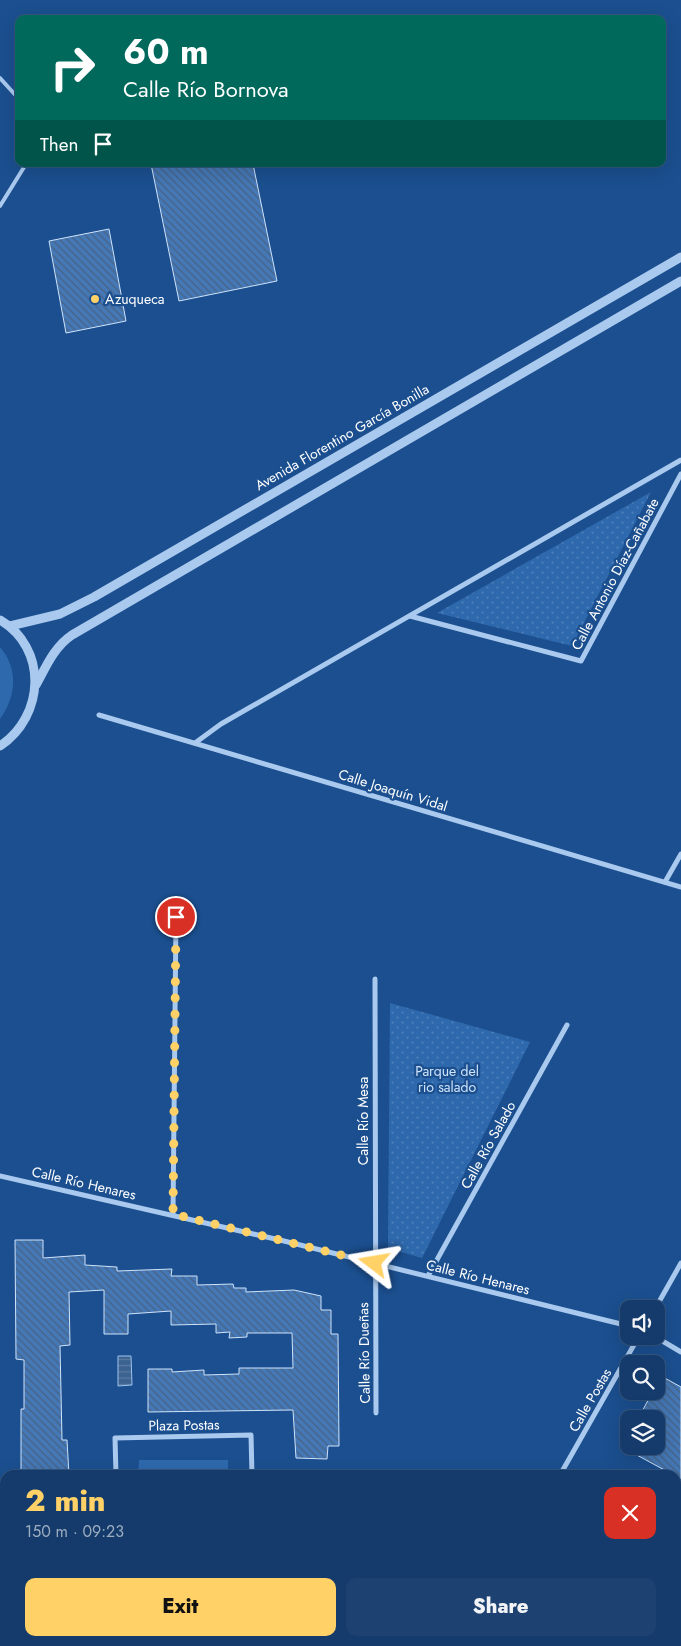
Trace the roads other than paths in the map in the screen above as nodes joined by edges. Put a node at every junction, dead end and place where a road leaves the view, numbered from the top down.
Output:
1 (0, 78) edge
2 (15, 95) edge
3 (24, 167) edge
4 (0, 206) edge
5 (681, 257) edge
6 (681, 281) edge
7 (681, 460) edge
8 (681, 474) edge
9 (410, 616) junction
10 (0, 620) edge
11 (10, 626) junction
12 (36, 685) junction
13 (99, 715) dead end
14 (195, 743) junction
15 (0, 746) edge
16 (681, 854) edge
17 (664, 882) junction
18 (681, 887) edge
19 (176, 917) dead end
20 (376, 979) dead end
21 (567, 1025) dead end
22 (0, 1176) edge
23 (173, 1214) junction
24 (374, 1263) junction
25 (681, 1263) edge
26 (428, 1276) junction
27 (660, 1300) edge
28 (620, 1324) edge
29 (665, 1343) edge
30 (635, 1345) edge
31 (681, 1352) edge
32 (376, 1413) dead end
33 (116, 1470) edge
34 (252, 1470) edge
35 (563, 1470) edge

1 - 2 lane
3 - 4 lane
5 - 11 street, Avenida Florentino García Bonilla
6 - 12 street
7 - 9 street, Calle Antonio Díaz-Cañabate
8 - 9 street, Calle Antonio Díaz-Cañabate
9 - 14 street, Calle Antonio Díaz-Cañabate
10 - 11 street
11 - 12 street
12 - 15 street
13 - 14 street, Calle Joaquín Vidal
14 - 17 street, Calle Joaquín Vidal
16 - 17 street
17 - 18 street, Calle Joaquín Vidal
19 - 23 street
20 - 24 street, Calle Río Mesa
21 - 26 street, Calle Río Salado
22 - 23 street, Calle Río Henares
23 - 24 street, Calle Río Henares
24 - 26 street, Calle Río Henares
24 - 32 street, Calle Río Dueñas
25 - 27 street
26 - 28 street, Calle Río Henares
29 - 31 street
30 - 35 street, Calle Postas
33 - 34 street, Plaza Postas

